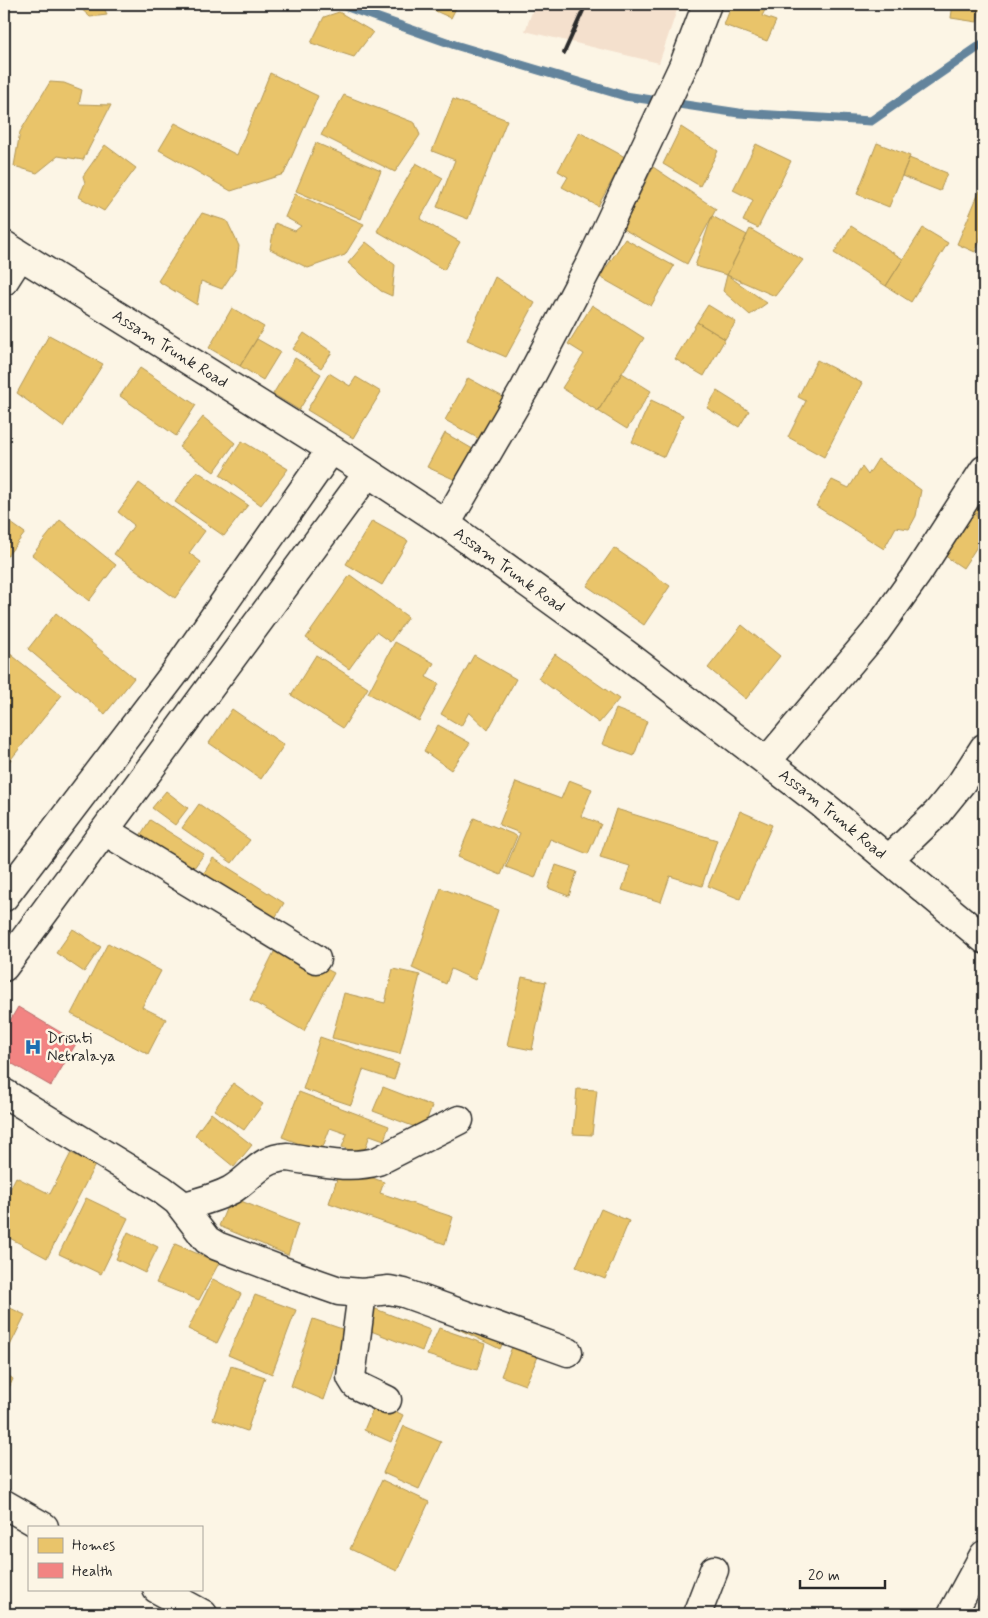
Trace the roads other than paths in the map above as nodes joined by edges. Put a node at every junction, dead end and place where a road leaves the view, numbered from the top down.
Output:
1 (707, 4) edge
2 (12, 251) edge
3 (4, 281) edge
4 (331, 450) junction
5 (984, 470) edge
6 (368, 473) junction
7 (446, 524) junction
8 (984, 748) edge
9 (767, 761) junction
10 (104, 831) junction
11 (888, 858) junction
12 (4, 897) edge
13 (984, 939) edge
14 (316, 959) dead end
15 (4, 967) edge
16 (4, 1093) edge
17 (459, 1120) dead end
18 (182, 1207) junction
19 (362, 1293) junction
20 (568, 1352) dead end
21 (387, 1400) dead end
22 (4, 1504) edge
23 (42, 1526) edge
24 (984, 1555) edge
25 (714, 1570) dead end
26 (159, 1590) edge
27 (203, 1614) edge
28 (698, 1614) edge
29 (952, 1614) edge

1 - 7 street
2 - 3 street
2 - 4 street, Assam Trunk Road
4 - 6 street, Assam Trunk Road
4 - 12 street
5 - 9 street
6 - 7 street, Assam Trunk Road
6 - 10 street
7 - 9 street, Assam Trunk Road
8 - 11 street
9 - 11 street, Assam Trunk Road
10 - 14 street
10 - 15 street
11 - 13 street, Assam Trunk Road
16 - 18 street
17 - 18 street
18 - 19 street
19 - 20 street
19 - 21 street
22 - 23 street
24 - 29 street
25 - 28 street
26 - 27 street

